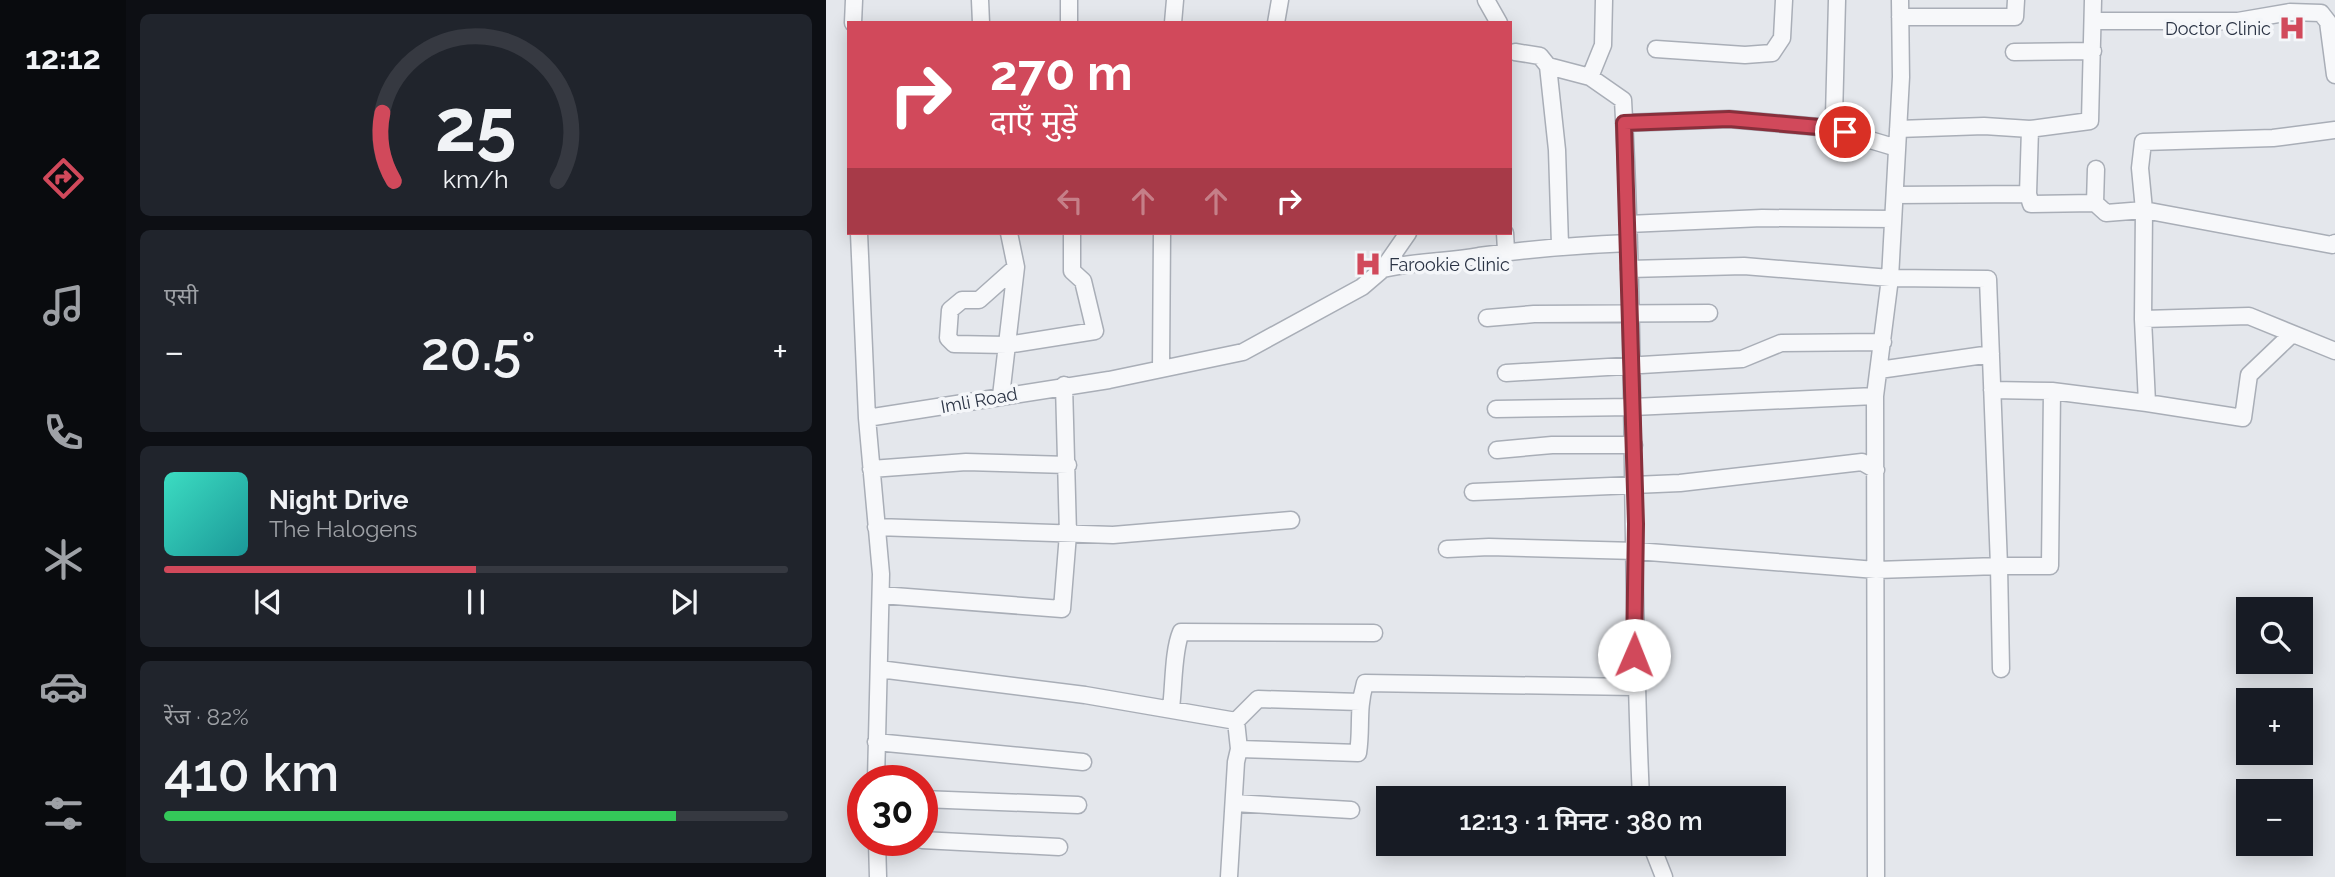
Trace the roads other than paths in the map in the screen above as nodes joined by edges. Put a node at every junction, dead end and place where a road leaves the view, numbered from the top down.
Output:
1 (854, 0) edge
2 (980, 0) edge
3 (1069, 0) edge
4 (1175, 0) edge
5 (1280, 0) edge
6 (1486, 0) edge
7 (1604, 0) edge
8 (1784, 0) edge
9 (1838, 0) edge
10 (1900, 0) edge
11 (2016, 0) edge
12 (2093, 0) edge
13 (1900, 17) junction
14 (853, 21) edge
15 (981, 21) edge
16 (1069, 21) edge
17 (1173, 21) edge
18 (1276, 21) edge
19 (1498, 21) edge
20 (2093, 21) junction
21 (1656, 49) dead end
22 (1512, 51) edge
23 (2093, 51) junction
24 (2014, 52) dead end
25 (1548, 66) junction
26 (2335, 75) edge
27 (1590, 77) junction
28 (1624, 123) junction
29 (1830, 128) junction
30 (1898, 128) junction
31 (2030, 129) junction
32 (2335, 130) edge
33 (1897, 148) junction
34 (2096, 169) dead end
35 (2028, 194) junction
36 (1895, 195) junction
37 (2095, 203) junction
38 (2144, 210) junction
39 (1893, 219) junction
40 (1628, 224) junction
41 (859, 235) edge
42 (1009, 235) edge
43 (1072, 235) edge
44 (1162, 235) edge
45 (1407, 235) edge
46 (1505, 235) edge
47 (1629, 243) junction
48 (2335, 243) edge
49 (1560, 245) junction
50 (1506, 250) junction
51 (1016, 268) junction
52 (1383, 269) junction
53 (1629, 269) junction
54 (1890, 278) junction
55 (1630, 313) junction
56 (1709, 313) dead end
57 (1487, 318) dead end
58 (2143, 319) junction
59 (2292, 334) junction
60 (1883, 342) junction
61 (1007, 345) junction
62 (2335, 351) edge
63 (1991, 354) junction
64 (1632, 366) junction
65 (1161, 368) junction
66 (1879, 370) junction
67 (1506, 373) dead end
68 (1063, 385) junction
69 (1992, 390) junction
70 (2052, 391) junction
71 (1001, 396) junction
72 (1875, 396) junction
73 (2147, 403) junction
74 (1633, 407) junction
75 (1496, 409) dead end
76 (867, 418) junction
77 (1634, 445) junction
78 (1497, 450) dead end
79 (1068, 465) junction
80 (871, 469) junction
81 (1876, 470) junction
82 (1635, 486) junction
83 (1473, 492) dead end
84 (1291, 520) dead end
85 (876, 527) junction
86 (1068, 534) junction
87 (1447, 549) dead end
88 (1636, 551) junction
89 (1998, 566) junction
90 (1876, 570) junction
91 (881, 595) junction
92 (1374, 633) dead end
93 (879, 669) junction
94 (2001, 669) dead end
95 (1636, 687) junction
96 (1360, 702) junction
97 (1171, 708) junction
98 (1236, 721) junction
99 (876, 742) junction
100 (1239, 749) junction
101 (1083, 762) dead end
102 (876, 765) edge
103 (1640, 786) edge
104 (938, 800) edge
105 (1234, 803) junction
106 (1078, 805) dead end
107 (1351, 810) dead end
108 (938, 841) edge
109 (1059, 847) dead end
110 (877, 856) edge
111 (1656, 856) edge
112 (878, 877) edge
113 (1229, 877) edge
114 (1664, 877) edge
115 (1876, 877) edge

1 - 14 street
2 - 15 street
3 - 16 street
4 - 17 street
5 - 18 street
6 - 19 street
7 - 27 street
8 - 21 street
9 - 29 street
10 - 13 street
11 - 13 street
12 - 20 street
13 - 30 street
20 - 23 street
20 - 26 street
22 - 25 street
23 - 24 street
23 - 31 street
25 - 27 street
25 - 49 street
27 - 28 street
28 - 29 street
28 - 40 street
29 - 33 street
30 - 31 street
30 - 33 street
31 - 35 street
32 - 38 street
33 - 36 street
34 - 37 street
35 - 36 street
35 - 37 street
36 - 39 street
37 - 38 street
38 - 48 street
38 - 58 street
39 - 40 street
39 - 54 street
40 - 47 street
41 - 76 street
42 - 51 street
43 - 61 street
44 - 65 street
45 - 52 street, Imli Road
46 - 50 street
47 - 49 street
47 - 53 street
49 - 50 street
50 - 52 street
51 - 61 street
51 - 61 street
52 - 65 street, Imli Road
53 - 54 street
53 - 55 street
54 - 60 street
54 - 63 street
55 - 56 street
55 - 57 street
55 - 64 street
58 - 59 street
58 - 73 street
59 - 62 street
59 - 73 street
60 - 64 street
60 - 66 street
61 - 71 street
63 - 66 street
63 - 69 street
64 - 67 street
64 - 74 street
65 - 68 street, Imli Road
66 - 72 street
68 - 71 street, Imli Road
68 - 79 street
69 - 70 street
69 - 89 street
70 - 73 street
70 - 89 street
71 - 76 street, Imli Road
72 - 74 street
72 - 81 street
74 - 75 street
74 - 77 street
76 - 80 street
77 - 78 street
77 - 82 street
79 - 80 street
79 - 86 street
80 - 85 street
81 - 82 street
81 - 90 street
82 - 83 street
82 - 88 street
84 - 86 street
85 - 86 street
85 - 91 street
86 - 91 street
87 - 88 street
88 - 90 street
88 - 95 street
89 - 90 street
89 - 94 street
90 - 115 street
91 - 93 street
92 - 97 street
93 - 97 street
93 - 99 street
95 - 96 street
95 - 103 street
96 - 98 street
96 - 100 street
97 - 98 street
98 - 100 street
99 - 101 street
99 - 102 street
100 - 105 street
104 - 106 street
105 - 107 street
105 - 113 street
108 - 109 street
110 - 112 street
111 - 114 street

